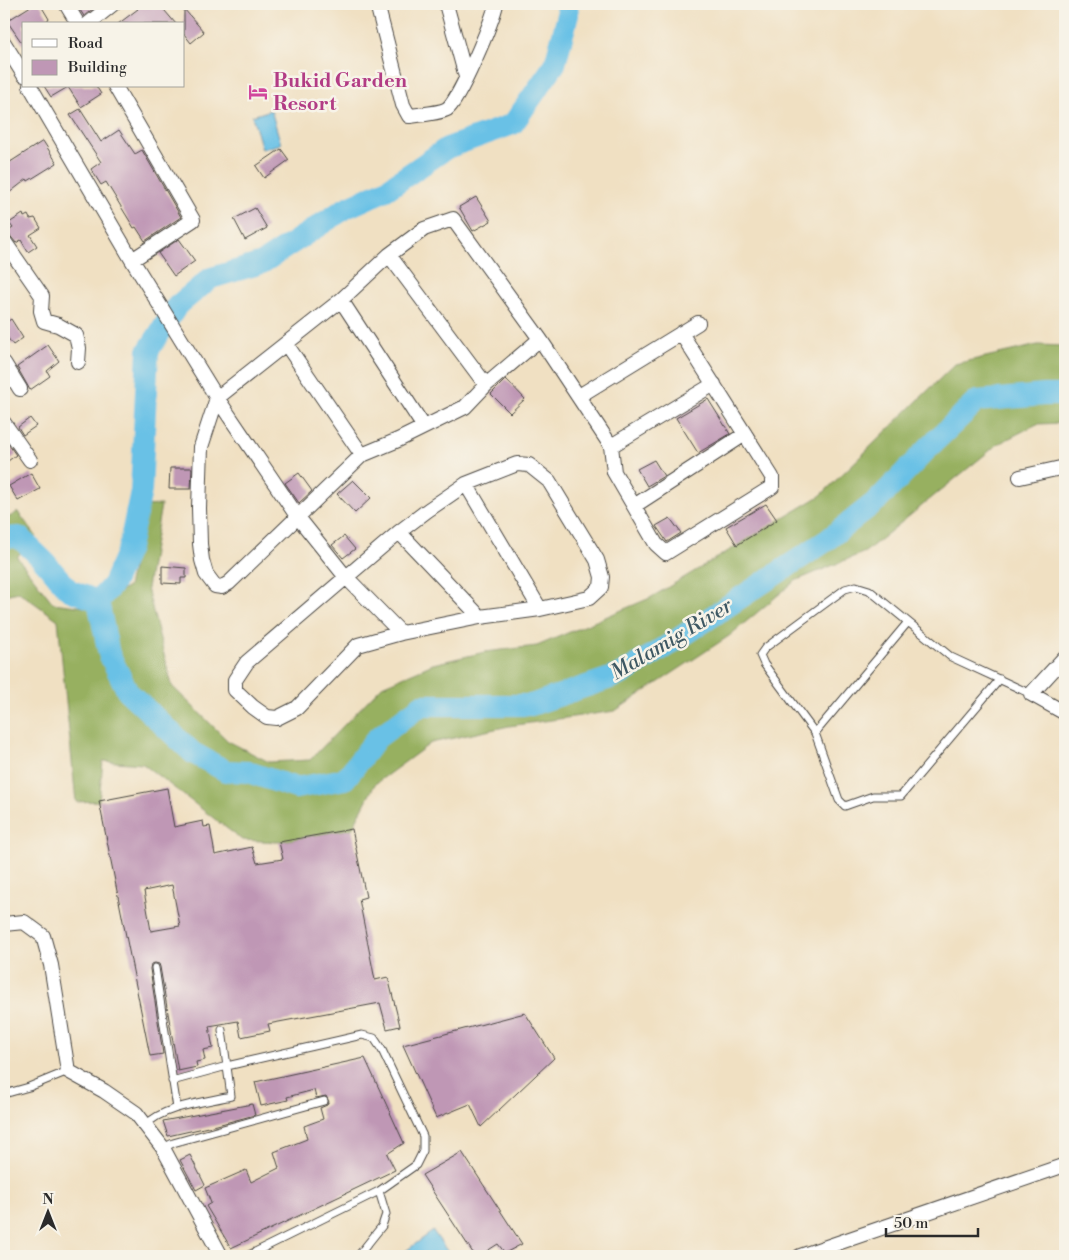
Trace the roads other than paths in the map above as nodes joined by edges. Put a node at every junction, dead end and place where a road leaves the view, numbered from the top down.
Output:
1 (66, 4) edge
2 (113, 4) edge
3 (377, 4) edge
4 (446, 4) edge
5 (496, 4) edge
6 (77, 22) edge
7 (90, 22) edge
8 (4, 43) edge
9 (22, 72) edge
10 (466, 77) junction
11 (31, 88) edge
12 (116, 88) edge
13 (4, 241) edge
14 (389, 255) junction
15 (132, 260) junction
16 (341, 300) junction
17 (698, 323) dead end
18 (681, 333) junction
19 (540, 339) junction
20 (286, 344) junction
21 (78, 362) dead end
22 (4, 363) edge
23 (714, 384) junction
24 (486, 385) junction
25 (20, 389) dead end
26 (579, 396) junction
27 (217, 398) junction
28 (4, 423) edge
29 (424, 427) junction
30 (745, 434) junction
31 (611, 446) junction
32 (362, 455) junction
33 (30, 460) dead end
34 (1065, 467) edge
35 (1020, 477) dead end
36 (466, 484) junction
37 (634, 506) junction
38 (297, 516) junction
39 (399, 532) junction
40 (345, 576) junction
41 (540, 609) junction
42 (480, 617) junction
43 (908, 622) junction
44 (401, 633) junction
45 (1065, 657) edge
46 (1000, 679) junction
47 (1032, 694) junction
48 (1065, 713) edge
49 (815, 733) junction
50 (4, 924) edge
51 (155, 968) dead end
52 (222, 1030) dead end
53 (227, 1066) junction
54 (68, 1071) junction
55 (172, 1081) junction
56 (4, 1094) edge
57 (324, 1102) dead end
58 (177, 1108) junction
59 (146, 1125) junction
60 (163, 1148) junction
61 (1065, 1165) edge
62 (379, 1191) junction
63 (221, 1256) edge
64 (247, 1256) edge
65 (358, 1256) edge
66 (800, 1256) edge

1 - 6 street
2 - 7 street
3 - 10 street
4 - 10 street
5 - 10 street
8 - 9 street
11 - 15 street
12 - 15 street
13 - 21 street
14 - 16 street
14 - 19 street
14 - 24 street
15 - 27 street
16 - 20 street
16 - 29 street
17 - 18 street
18 - 23 street
18 - 26 street
19 - 24 street
19 - 26 street
20 - 27 street
20 - 32 street
22 - 25 street
23 - 30 street
23 - 31 street
24 - 29 street
26 - 31 street
27 - 38 street
27 - 38 street
28 - 33 street
29 - 32 street
30 - 37 street
30 - 37 street
31 - 37 street
32 - 38 street
34 - 35 street
36 - 39 street
36 - 41 street
36 - 41 street
38 - 40 street
39 - 40 street
39 - 42 street
40 - 44 street
40 - 44 street
41 - 42 street
42 - 44 street
43 - 46 lane
43 - 49 lane
43 - 49 lane
45 - 47 street
46 - 47 lane
46 - 49 lane
47 - 48 street
50 - 54 street
51 - 55 lane
52 - 53 lane
53 - 55 lane
53 - 58 lane
53 - 62 lane
54 - 56 lane
54 - 59 street
55 - 58 lane
57 - 60 lane
58 - 59 lane
59 - 60 street
60 - 63 street
61 - 66 street
62 - 64 lane
62 - 65 lane

